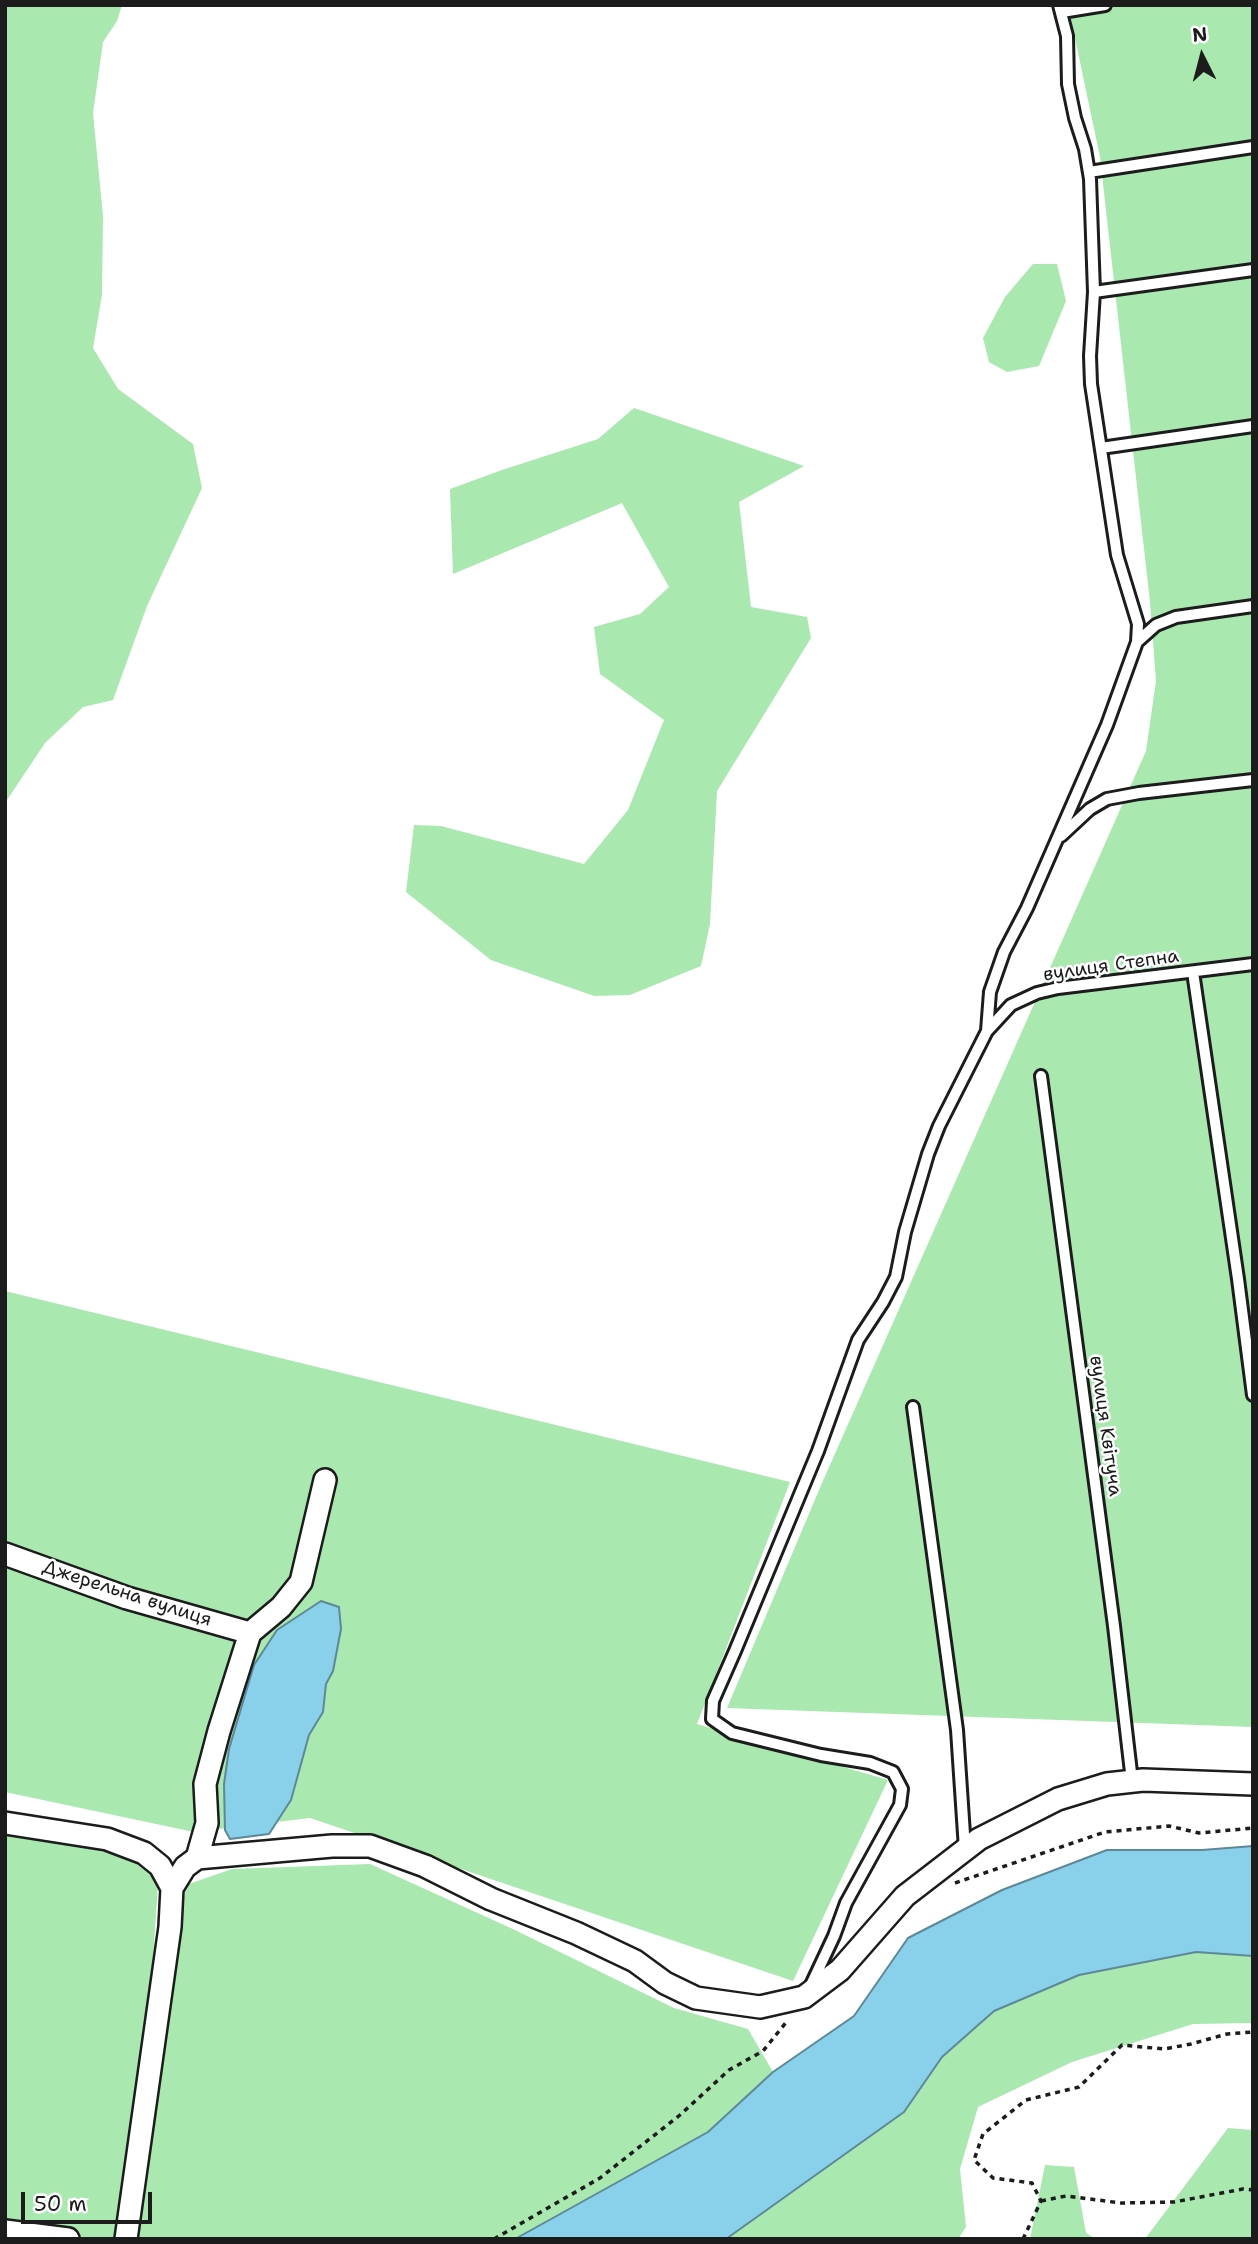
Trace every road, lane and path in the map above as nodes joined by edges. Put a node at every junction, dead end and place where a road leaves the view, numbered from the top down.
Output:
1 (1105, 5) edge
2 (1060, 8) edge
3 (1253, 147) edge
4 (1089, 172) junction
5 (1253, 270) edge
6 (1094, 292) junction
7 (1253, 426) edge
8 (1101, 448) junction
9 (1253, 606) edge
10 (1137, 642) junction
11 (1253, 780) edge
12 (1056, 841) junction
13 (1253, 964) edge
14 (1193, 972) junction
15 (987, 1031) junction
16 (1041, 1076) dead end
17 (1253, 1395) edge
18 (913, 1406) dead end
19 (325, 1480) dead end
20 (5, 1554) edge
21 (250, 1633) junction
22 (1132, 1781) junction
23 (1253, 1784) edge
24 (5, 1823) edge
25 (1253, 1828) edge
26 (966, 1850) junction
27 (197, 1858) junction
28 (955, 1883) dead end
29 (172, 1888) junction
30 (804, 1997) junction
31 (1253, 2032) edge
32 (1253, 2190) edge
33 (1041, 2201) junction
34 (5, 2231) edge
35 (68, 2239) edge
36 (127, 2239) edge
37 (494, 2239) edge
38 (1023, 2239) edge

1 - 2 lane
2 - 4 lane
3 - 4 lane
4 - 6 lane
5 - 6 lane
6 - 8 lane
7 - 8 lane
8 - 10 lane
9 - 10 lane
10 - 12 lane
11 - 12 lane
12 - 15 lane
13 - 14 lane, вулиця Степна
14 - 15 lane, вулиця Степна
14 - 17 lane
15 - 30 lane
16 - 22 lane, вулиця Квітуча
18 - 26 lane
19 - 21 street
20 - 21 street, Джерельна вулиця
21 - 27 street
22 - 23 street
22 - 26 street
24 - 29 street
25 - 28 path
26 - 30 street
27 - 29 street
27 - 30 street
29 - 36 street
30 - 37 path
31 - 33 path
32 - 33 path
33 - 38 path
34 - 35 street

